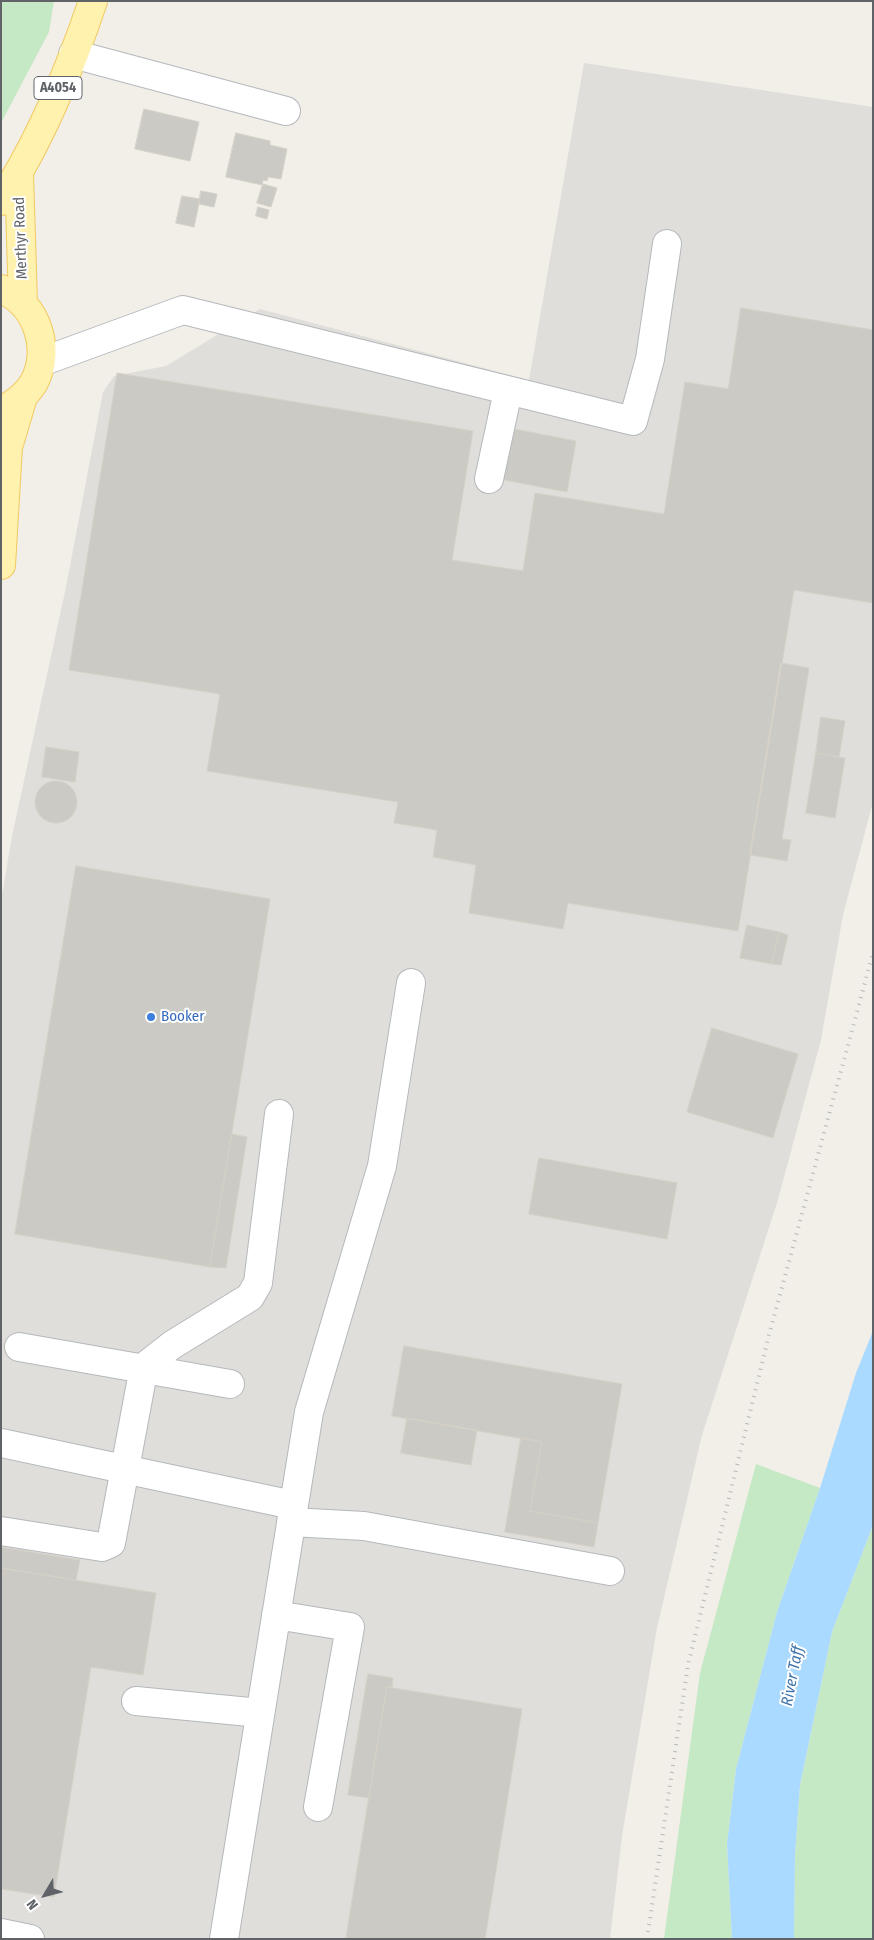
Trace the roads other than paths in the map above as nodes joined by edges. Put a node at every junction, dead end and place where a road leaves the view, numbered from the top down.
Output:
1 (93, 1) edge
2 (73, 54) junction
3 (286, 111) dead end
4 (20, 173) junction
5 (1, 201) edge
6 (667, 244) dead end
7 (12, 296) edge
8 (41, 362) junction
9 (508, 391) junction
10 (12, 404) edge
11 (489, 479) dead end
12 (2, 554) edge
13 (1, 565) edge
14 (410, 983) dead end
15 (280, 1114) dead end
16 (19, 1348) dead end
17 (144, 1367) junction
18 (230, 1384) dead end
19 (1, 1443) edge
20 (126, 1469) junction
21 (292, 1514) junction
22 (1, 1531) edge
23 (610, 1571) dead end
24 (276, 1615) junction
25 (136, 1701) dead end
26 (260, 1713) junction
27 (318, 1807) dead end
28 (1, 1933) edge
29 (30, 1939) edge
30 (224, 1939) edge

1 - 2 main road, Merthyr Road / A4054
2 - 3 street
2 - 4 main road, Merthyr Road / A4054
4 - 5 main road, Merthyr Road / A4054
4 - 7 main road, Merthyr Road / A4054
6 - 9 street
7 - 8 main road
8 - 9 street
8 - 10 main road
9 - 11 street
10 - 12 main road
12 - 13 main road
14 - 21 street
15 - 17 street
16 - 17 street
17 - 18 street
17 - 20 street
19 - 20 street
20 - 21 street
20 - 22 street
21 - 23 street
21 - 24 street
24 - 26 street
24 - 27 street
25 - 26 street
26 - 30 street
28 - 29 street

